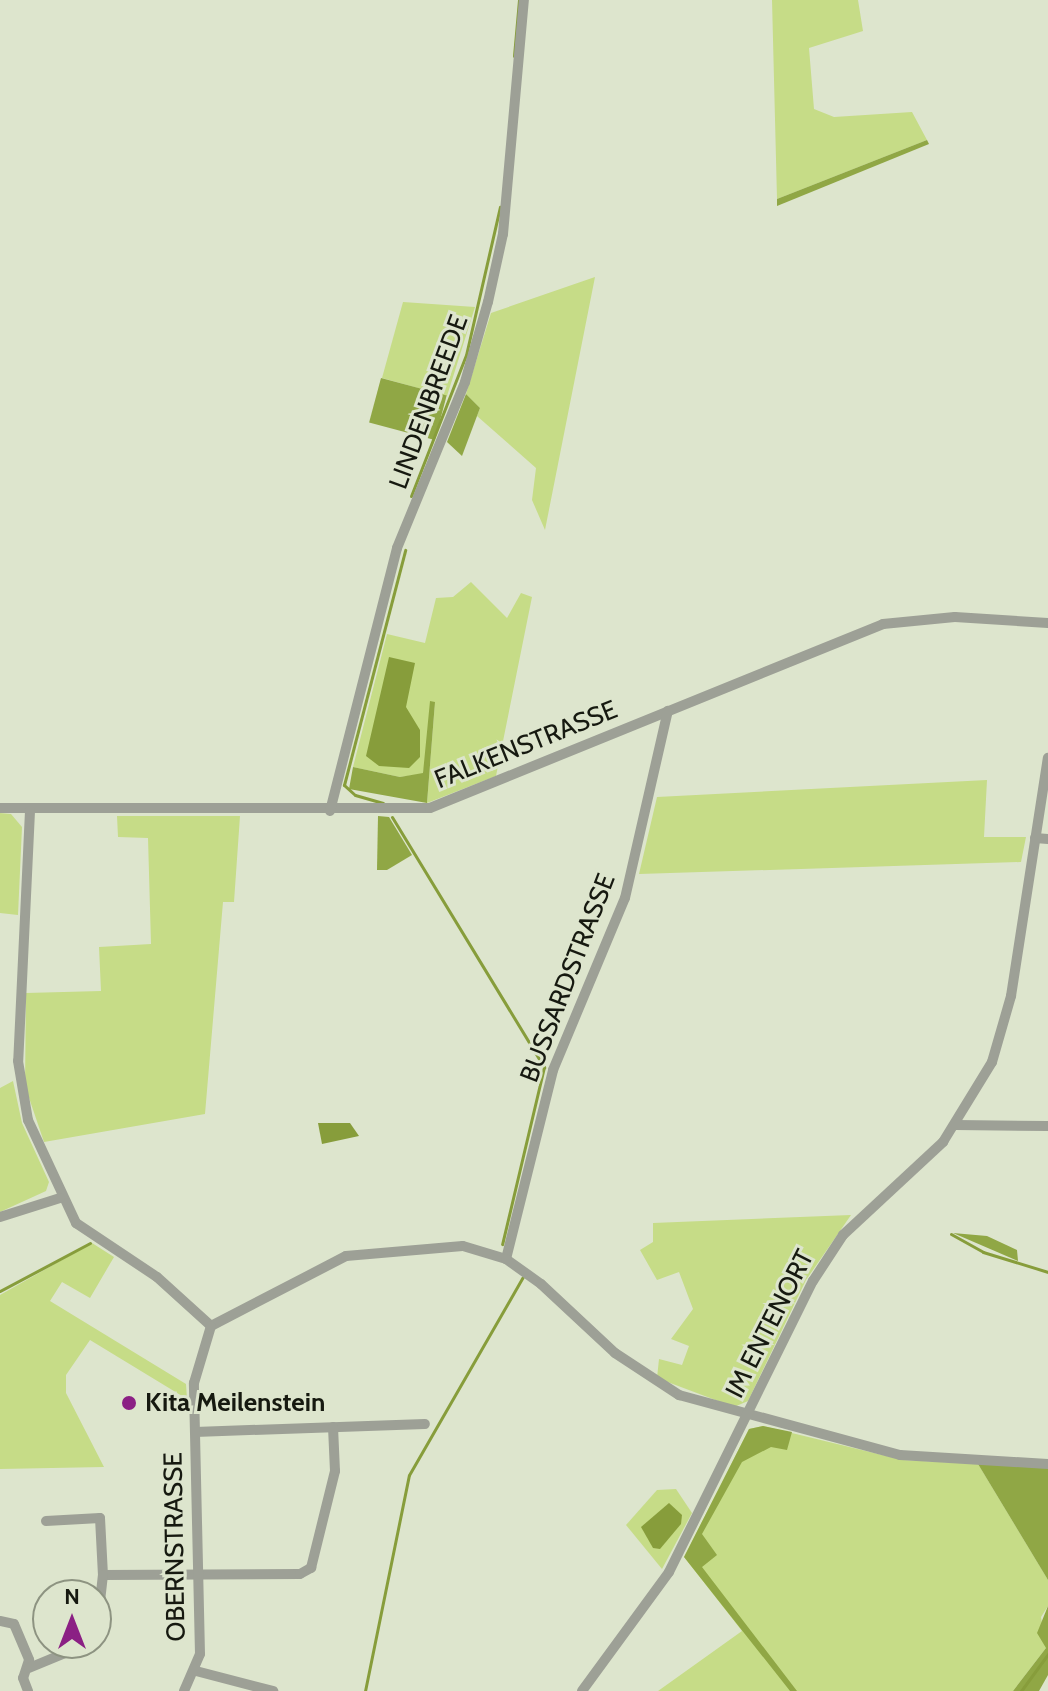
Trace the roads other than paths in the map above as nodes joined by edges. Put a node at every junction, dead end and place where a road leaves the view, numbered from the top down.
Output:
1 (524, 0) edge
2 (1048, 623) edge
3 (668, 711) junction
4 (1048, 758) edge
5 (0, 808) edge
6 (30, 811) junction
7 (330, 811) junction
8 (1035, 838) junction
9 (1048, 839) edge
10 (956, 1125) junction
11 (1048, 1126) edge
12 (60, 1198) junction
13 (0, 1217) edge
14 (506, 1259) junction
15 (211, 1326) junction
16 (747, 1417) junction
17 (425, 1424) dead end
18 (333, 1427) junction
19 (195, 1432) junction
20 (1048, 1464) edge
21 (46, 1521) dead end
22 (103, 1575) junction
23 (197, 1576) junction
24 (103, 1579) edge
25 (0, 1621) edge
26 (51, 1659) edge
27 (29, 1668) junction
28 (196, 1671) junction
29 (190, 1690) edge
30 (28, 1691) edge
31 (273, 1691) edge
32 (582, 1691) edge

1 - 7 street, LINDENBREEDE
2 - 3 street, FALKENSTRASSE
3 - 7 street, FALKENSTRASSE
3 - 14 street, BUSSARDSTRASSE
4 - 8 street, IM ENTENORT
5 - 6 street, FALKENSTRASSE
6 - 7 street, FALKENSTRASSE
6 - 12 street
8 - 9 street
8 - 10 street, IM ENTENORT
10 - 11 street
10 - 16 street, IM ENTENORT
12 - 13 street
12 - 15 street
14 - 15 street
14 - 16 street
15 - 19 street, OBERNSTRASSE
16 - 20 street
16 - 32 street, IM ENTENORT
17 - 18 street
18 - 19 street
18 - 23 street
19 - 23 street, OBERNSTRASSE
21 - 22 street
22 - 23 street
22 - 24 street
23 - 28 street, OBERNSTRASSE
25 - 27 street
26 - 27 street
27 - 30 street
28 - 29 street, OBERNSTRASSE
28 - 31 street

